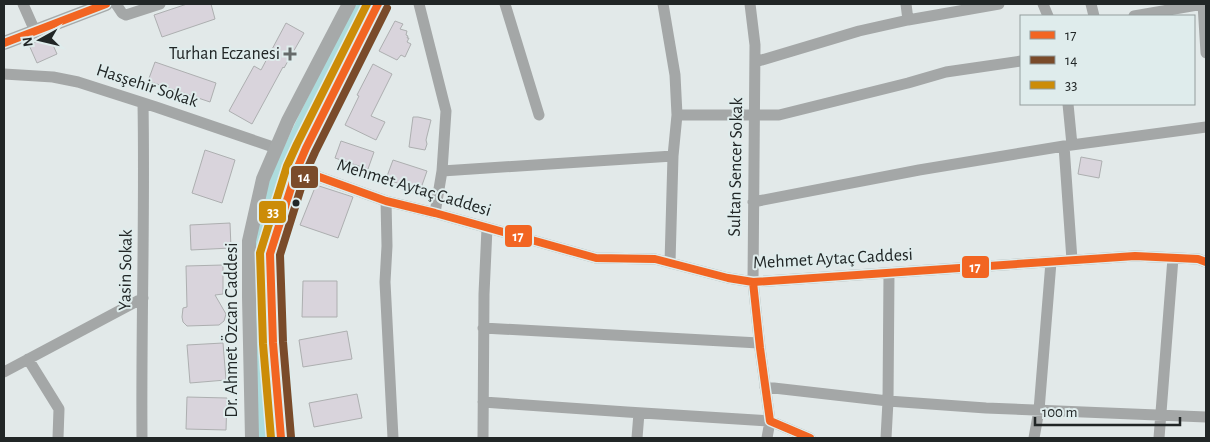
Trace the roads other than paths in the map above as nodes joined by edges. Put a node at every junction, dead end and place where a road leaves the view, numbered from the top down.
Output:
1 (23, 4) edge
2 (116, 4) edge
3 (160, 4) edge
4 (349, 4) edge
5 (378, 4) edge
6 (419, 4) edge
7 (505, 4) edge
8 (663, 4) edge
9 (750, 4) edge
10 (906, 4) edge
11 (999, 4) edge
12 (1203, 4) edge
13 (98, 5) edge
14 (1140, 15) edge
15 (908, 20) junction
16 (34, 31) junction
17 (4, 43) edge
18 (1206, 52) edge
19 (1020, 61) edge
20 (755, 62) junction
21 (4, 74) edge
22 (144, 103) junction
23 (1068, 105) edge
24 (754, 114) junction
25 (539, 115) dead end
26 (677, 115) junction
27 (1206, 127) edge
28 (1068, 146) junction
29 (276, 148) junction
30 (673, 156) junction
31 (297, 169) junction
32 (442, 171) junction
33 (386, 201) junction
34 (753, 202) junction
35 (434, 213) junction
36 (487, 228) junction
37 (1172, 258) junction
38 (1072, 260) junction
39 (1051, 262) junction
40 (1206, 262) edge
41 (670, 263) junction
42 (889, 273) junction
43 (753, 282) junction
44 (143, 298) junction
45 (483, 328) junction
46 (759, 343) junction
47 (28, 360) junction
48 (4, 372) edge
49 (765, 387) junction
50 (888, 400) junction
51 (483, 402) junction
52 (1039, 410) junction
53 (640, 413) junction
54 (1161, 415) junction
55 (1206, 416) edge
56 (770, 421) junction
57 (58, 438) edge
58 (142, 438) edge
59 (252, 438) edge
60 (281, 438) edge
61 (393, 438) edge
62 (483, 438) edge
63 (637, 438) edge
64 (767, 438) edge
65 (810, 438) edge
66 (886, 438) edge
67 (1034, 438) edge
68 (1159, 438) edge

1 - 16 street
2 - 3 street
4 - 29 main road, Dr. Ahmet Özcan Caddesi
5 - 31 main road
6 - 32 street
7 - 25 street
8 - 26 street
9 - 20 street, Sultan Sencer Sokak
10 - 15 street
11 - 15 street
12 - 14 street
12 - 18 street
13 - 16 main road
15 - 20 street
16 - 17 main road
19 - 24 street
20 - 24 street, Sultan Sencer Sokak
21 - 22 street, Hasşehir Sokak
22 - 29 street, Hasşehir Sokak
22 - 44 street, Yasin Sokak
23 - 28 street
24 - 26 street
24 - 34 street, Sultan Sencer Sokak
26 - 30 street
27 - 28 street
28 - 34 street
28 - 38 street
29 - 59 main road, Dr. Ahmet Özcan Caddesi
30 - 32 street
30 - 41 street
31 - 33 street, Mehmet Aytaç Caddesi
31 - 60 main road
32 - 35 street
33 - 35 street, Mehmet Aytaç Caddesi
33 - 61 street
34 - 43 street, Sultan Sencer Sokak
35 - 36 street, Mehmet Aytaç Caddesi
36 - 41 street, Mehmet Aytaç Caddesi
36 - 45 street
37 - 38 street, Mehmet Aytaç Caddesi
37 - 40 street, Mehmet Aytaç Caddesi
37 - 54 street
38 - 39 street, Mehmet Aytaç Caddesi
39 - 42 street, Mehmet Aytaç Caddesi
39 - 52 street
41 - 43 street, Mehmet Aytaç Caddesi
42 - 43 street, Mehmet Aytaç Caddesi
42 - 50 street
43 - 46 street, Sultan Sencer Sokak
44 - 47 street
44 - 58 street, Yasin Sokak
45 - 46 street
45 - 51 street
46 - 49 street, Sultan Sencer Sokak
47 - 48 street
47 - 57 street
49 - 50 street
49 - 56 street, Sultan Sencer Sokak
50 - 52 street
50 - 66 street
51 - 53 street
51 - 62 street
52 - 54 street
52 - 67 street
53 - 56 street
53 - 63 street
54 - 55 street
54 - 68 street
56 - 64 street, Sultan Sencer Sokak
56 - 65 street

